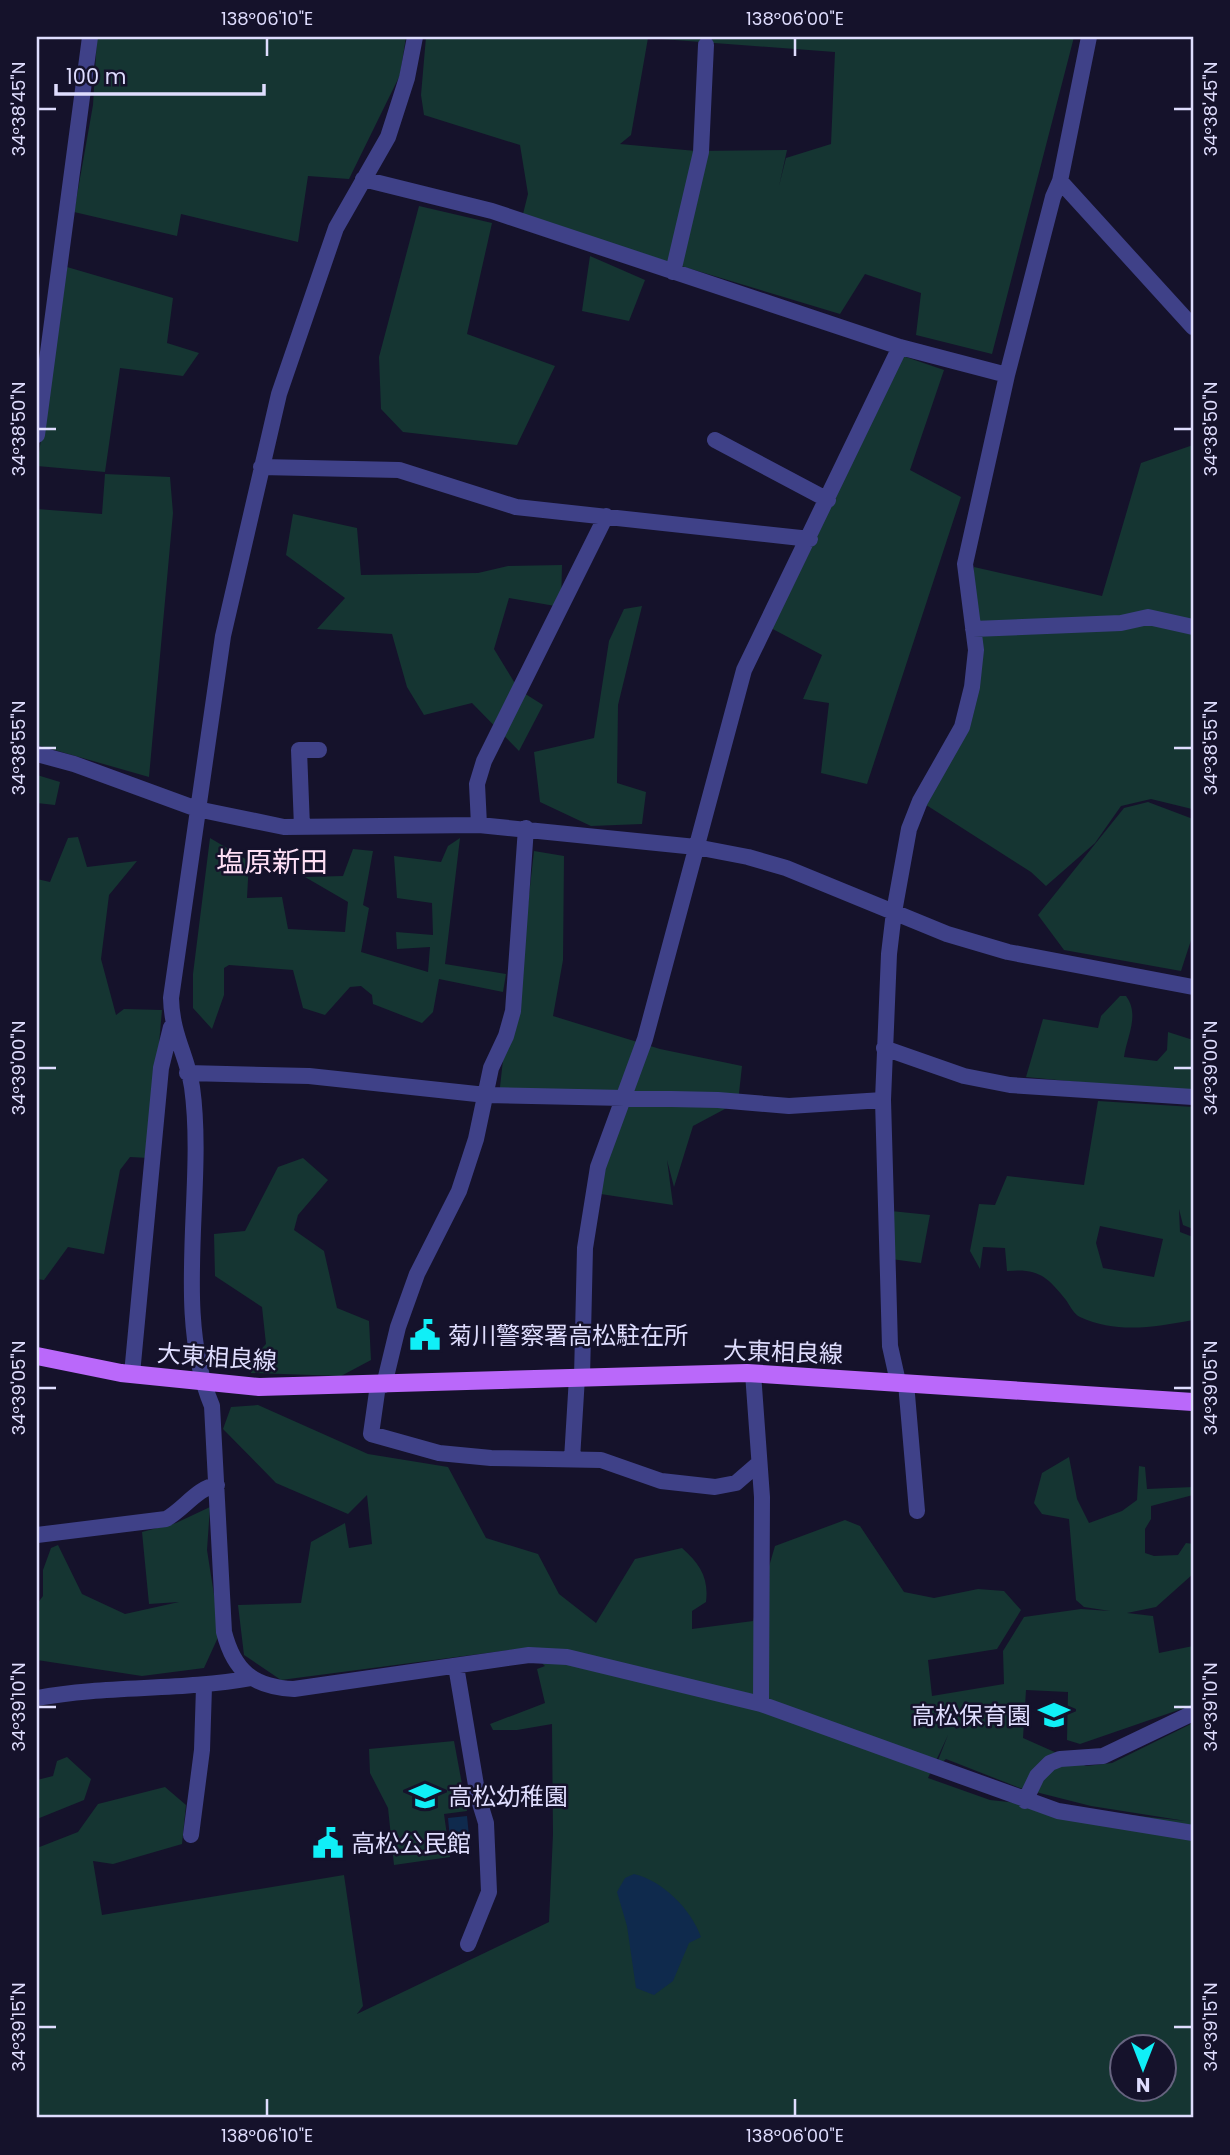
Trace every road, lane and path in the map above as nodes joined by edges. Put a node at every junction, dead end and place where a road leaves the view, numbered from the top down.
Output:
1 (90, 37) edge
2 (415, 37) edge
3 (1089, 37) edge
4 (706, 45) dead end
5 (363, 179) junction
6 (1060, 181) junction
7 (673, 271) junction
8 (1193, 327) edge
9 (900, 347) junction
10 (1007, 375) junction
11 (37, 435) edge
12 (715, 440) dead end
13 (261, 467) junction
14 (828, 500) junction
15 (606, 516) junction
16 (810, 538) junction
17 (1193, 627) edge
18 (973, 629) junction
19 (319, 750) dead end
20 (37, 754) edge
21 (197, 810) junction
22 (479, 825) junction
23 (302, 827) junction
24 (526, 828) junction
25 (696, 846) junction
26 (894, 912) junction
27 (1193, 987) edge
28 (172, 1024) junction
29 (884, 1048) junction
30 (187, 1073) junction
31 (485, 1095) junction
32 (624, 1097) junction
33 (1193, 1097) edge
34 (883, 1100) junction
35 (37, 1356) edge
36 (753, 1373) junction
37 (132, 1374) junction
38 (579, 1377) junction
39 (203, 1383) junction
40 (902, 1383) junction
41 (381, 1385) junction
42 (1193, 1402) edge
43 (572, 1459) junction
44 (760, 1462) junction
45 (216, 1485) junction
46 (917, 1511) dead end
47 (37, 1535) edge
48 (456, 1666) junction
49 (252, 1678) junction
50 (204, 1686) junction
51 (37, 1698) edge
52 (761, 1704) junction
53 (1193, 1713) edge
54 (1025, 1801) junction
55 (1193, 1833) edge
56 (191, 1835) dead end
57 (468, 1944) dead end

1 - 11 street
2 - 5 street
3 - 6 street
4 - 7 street
5 - 7 street
5 - 13 street
6 - 8 street
6 - 10 street
7 - 9 street
9 - 10 street
9 - 14 street
10 - 18 street
12 - 14 street
13 - 15 street
13 - 21 street
14 - 16 street
15 - 16 street
15 - 22 street
16 - 25 street
17 - 18 street
18 - 26 street
19 - 23 street
20 - 21 street
21 - 23 street
21 - 28 street
22 - 23 street
22 - 24 street
24 - 25 street
24 - 31 street
25 - 26 street
25 - 32 street
26 - 27 street
26 - 29 street
28 - 30 street
28 - 37 street
29 - 33 street
29 - 34 street
30 - 31 street
30 - 39 street
31 - 32 street
31 - 41 street
32 - 34 street
32 - 38 street
34 - 40 street
35 - 37 main road, 大東相良線
36 - 38 main road, 大東相良線
36 - 40 main road, 大東相良線
36 - 44 street
37 - 39 main road, 大東相良線
38 - 41 main road, 大東相良線
38 - 43 street
39 - 41 main road, 大東相良線
39 - 45 street
40 - 42 main road, 大東相良線
40 - 46 street
41 - 43 street
43 - 44 street
44 - 52 street
45 - 47 street
45 - 49 street
48 - 49 street
48 - 52 street
48 - 57 street
49 - 50 street
50 - 51 street
50 - 56 street
52 - 54 street
53 - 54 street
54 - 55 street

